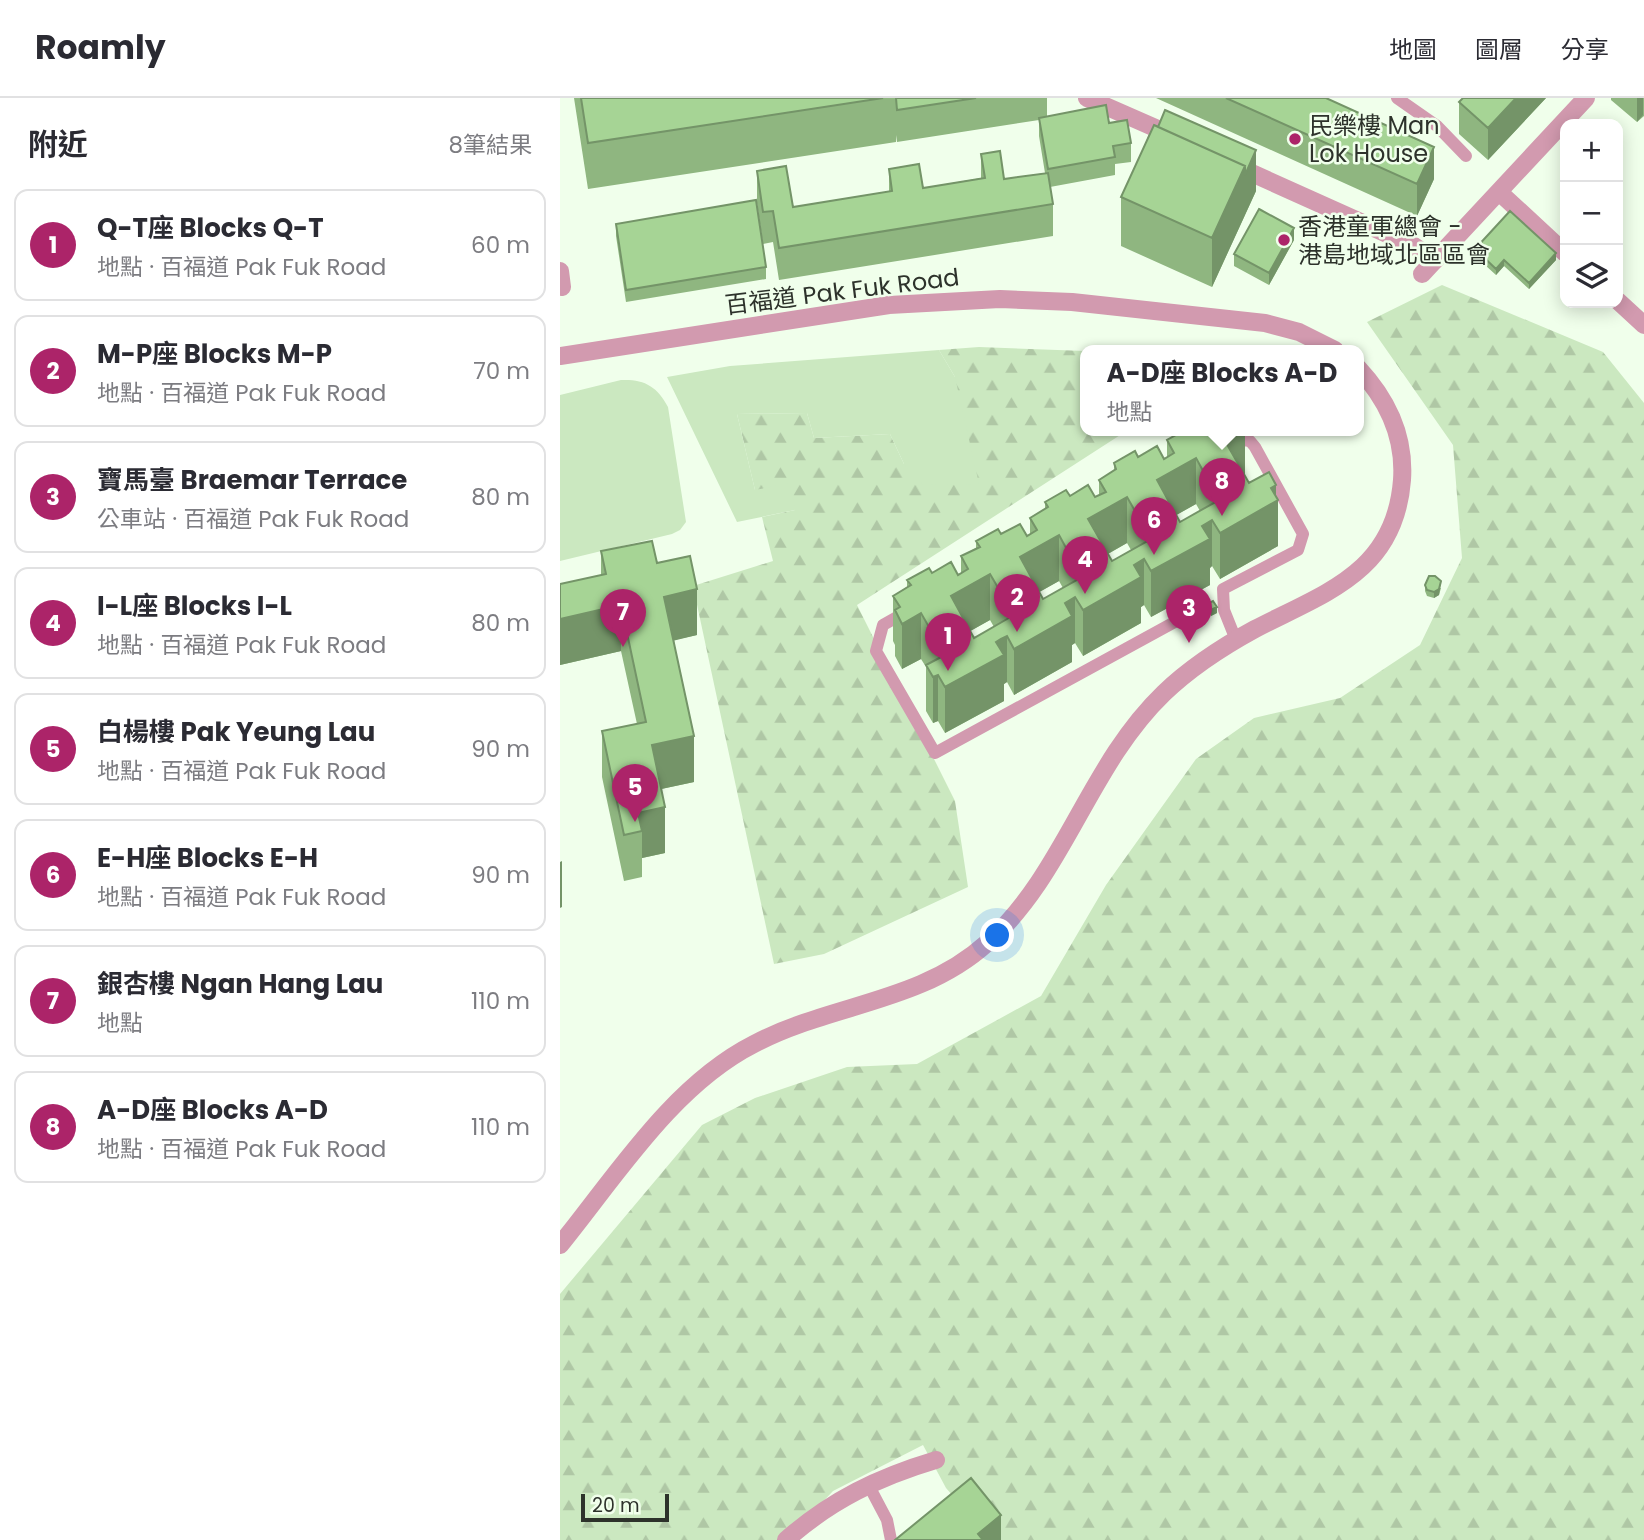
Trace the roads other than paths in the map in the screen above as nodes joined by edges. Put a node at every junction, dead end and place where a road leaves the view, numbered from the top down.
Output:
1 (1087, 98) edge
2 (1397, 98) edge
3 (1586, 98) edge
4 (1466, 156) dead end
5 (1220, 159) edge
6 (1146, 162) edge
7 (1499, 192) junction
8 (1560, 248) edge
9 (1435, 260) junction
10 (1422, 274) dead end
11 (1623, 306) edge
12 (1644, 326) edge
13 (1325, 345) edge
14 (560, 356) edge
15 (1364, 375) edge
16 (1219, 438) edge
17 (919, 605) edge
18 (1182, 618) dead end
19 (1236, 640) junction
20 (560, 1245) edge
21 (936, 1460) dead end
22 (868, 1484) junction
23 (786, 1540) edge
24 (891, 1540) edge

1 - 6 street
2 - 4 lane
3 - 7 street
5 - 9 street
7 - 8 street
7 - 9 street
9 - 10 street
11 - 12 street
13 - 14 street, 百福道 Pak Fuk Road
15 - 19 street
16 - 19 lane
17 - 18 lane
19 - 20 street
21 - 22 street
22 - 23 street
22 - 24 lane

